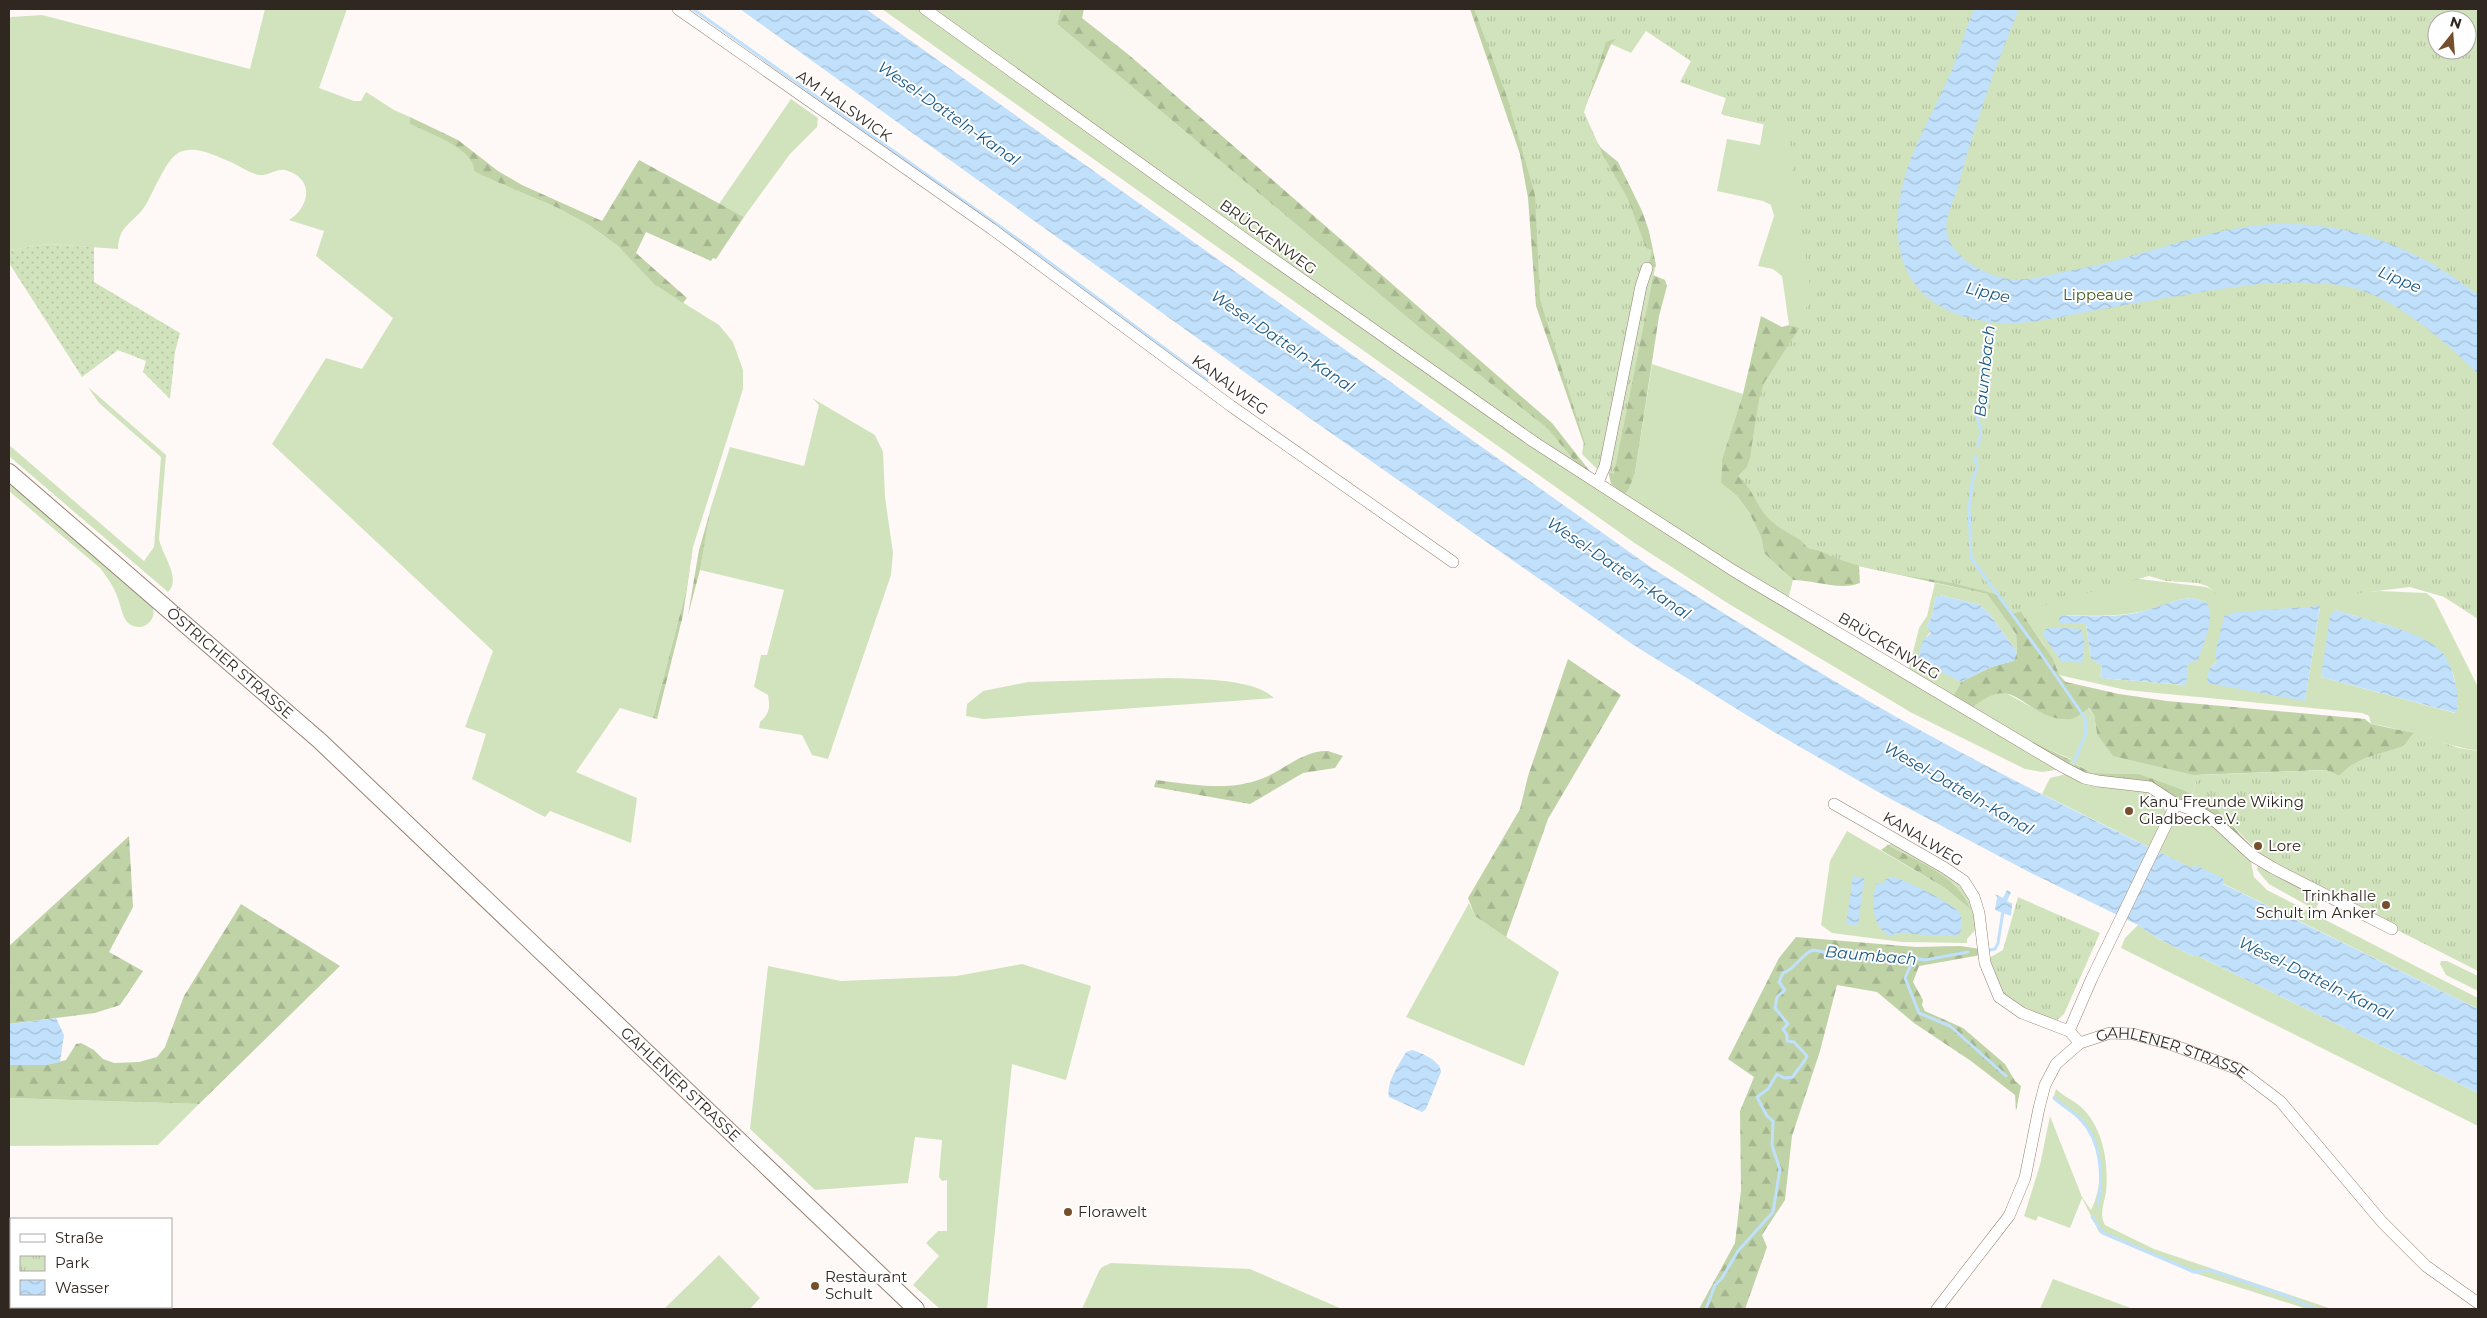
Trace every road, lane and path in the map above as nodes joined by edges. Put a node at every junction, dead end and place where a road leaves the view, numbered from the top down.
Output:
1 (678, 9) edge
2 (925, 9) edge
3 (992, 229) joint
4 (1648, 268) dead end
5 (9, 472) edge
6 (1598, 482) junction
7 (1452, 562) dead end
8 (1834, 804) dead end
9 (2176, 804) junction
10 (446, 860) joint
11 (2392, 929) dead end
12 (2069, 1031) junction
13 (2080, 1044) junction
14 (2478, 1303) edge
15 (916, 1309) edge
16 (1937, 1309) edge

1 - 3 street, AM HALSWICK
2 - 6 street, BRÜCKENWEG
3 - 7 street, KANALWEG
4 - 6 street
5 - 10 main road, ÖSTRICHER STRASSE
6 - 9 street, BRÜCKENWEG
8 - 12 street, KANALWEG
9 - 11 street, BRÜCKENWEG
9 - 12 street
10 - 15 main road, GAHLENER STRASSE
12 - 13 street, KANALWEG
13 - 14 street, GAHLENER STRASSE
13 - 16 street, GAHLENER STRASSE

